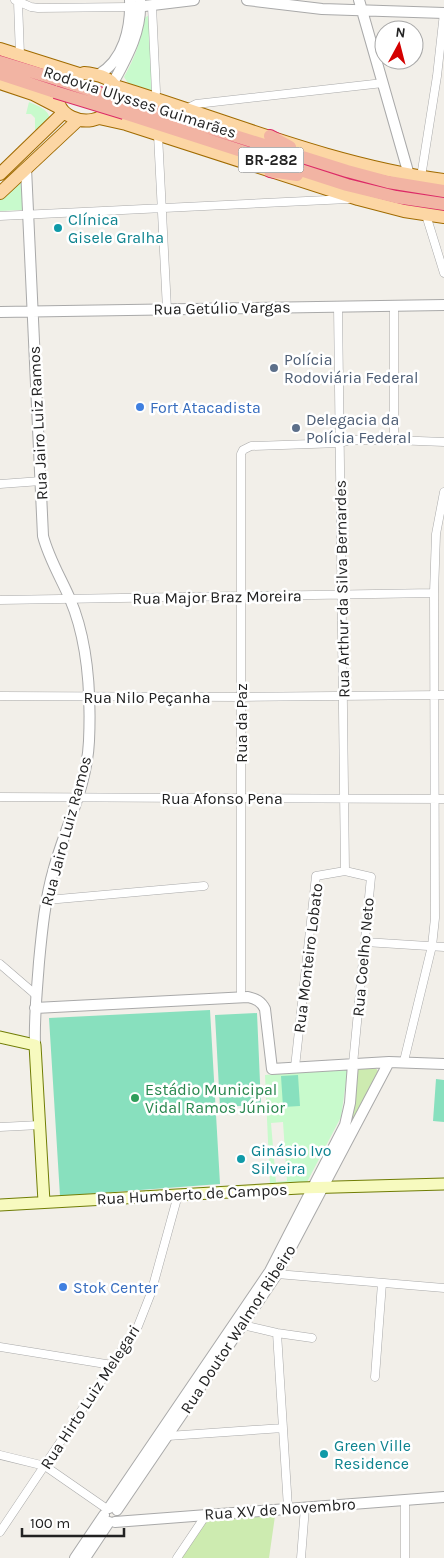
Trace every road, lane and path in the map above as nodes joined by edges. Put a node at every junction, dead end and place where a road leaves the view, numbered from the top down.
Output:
1 (194, 0) edge
2 (247, 0) edge
3 (16, 1) edge
4 (135, 4) edge
5 (360, 5) edge
6 (152, 6) junction
7 (444, 13) edge
8 (0, 49) edge
9 (20, 55) junction
10 (0, 62) edge
11 (0, 74) edge
12 (80, 74) junction
13 (98, 75) junction
14 (0, 83) edge
15 (383, 83) junction
16 (114, 85) junction
17 (57, 86) junction
18 (156, 92) dead end
19 (126, 108) junction
20 (186, 109) junction
21 (62, 110) junction
22 (99, 118) junction
23 (78, 120) junction
24 (158, 135) junction
25 (270, 136) junction
26 (317, 161) junction
27 (26, 168) junction
28 (270, 171) junction
29 (0, 174) edge
30 (415, 176) junction
31 (322, 177) junction
32 (444, 180) edge
33 (311, 185) junction
34 (444, 191) edge
35 (0, 193) edge
36 (358, 199) junction
37 (298, 201) junction
38 (444, 204) edge
39 (162, 208) junction
40 (28, 214) junction
41 (426, 215) junction
42 (0, 216) edge
43 (444, 217) edge
44 (444, 273) edge
45 (444, 304) edge
46 (394, 305) junction
47 (338, 306) junction
48 (167, 309) junction
49 (32, 311) junction
50 (0, 312) edge
51 (394, 440) junction
52 (444, 442) edge
53 (340, 443) junction
54 (40, 481) junction
55 (0, 484) edge
56 (444, 492) edge
57 (434, 593) junction
58 (342, 595) junction
59 (240, 596) junction
60 (70, 599) junction
61 (0, 600) edge
62 (444, 695) edge
63 (0, 696) edge
64 (343, 696) junction
65 (433, 696) junction
66 (88, 697) junction
67 (241, 697) junction
68 (0, 797) edge
69 (78, 797) junction
70 (241, 798) junction
71 (344, 798) junction
72 (435, 799) junction
73 (444, 799) edge
74 (346, 871) junction
75 (204, 886) dead end
76 (47, 900) junction
77 (365, 942) junction
78 (432, 946) junction
79 (444, 946) edge
80 (0, 964) edge
81 (36, 995) junction
82 (242, 997) junction
83 (35, 1008) junction
84 (0, 1037) edge
85 (35, 1045) junction
86 (404, 1061) junction
87 (389, 1062) junction
88 (353, 1064) junction
89 (444, 1064) edge
90 (295, 1067) junction
91 (40, 1125) junction
92 (0, 1127) edge
93 (444, 1184) edge
94 (318, 1187) junction
95 (178, 1195) junction
96 (44, 1202) junction
97 (0, 1205) edge
98 (277, 1274) junction
99 (382, 1283) junction
100 (444, 1288) edge
101 (243, 1325) junction
102 (277, 1333) junction
103 (312, 1338) dead end
104 (0, 1347) edge
105 (112, 1365) junction
106 (375, 1377) dead end
107 (283, 1428) junction
108 (168, 1436) junction
109 (0, 1454) edge
110 (45, 1466) junction
111 (444, 1497) edge
112 (405, 1500) junction
113 (305, 1507) junction
114 (288, 1508) junction
115 (110, 1514) junction
116 (206, 1515) junction
117 (0, 1532) edge
118 (74, 1558) edge
119 (85, 1558) edge
120 (177, 1558) edge
121 (301, 1558) edge
122 (405, 1558) edge

1 - 6 street
2 - 5 street
3 - 4 street
3 - 9 street
4 - 6 street
4 - 13 street
4 - 16 street
5 - 7 street
5 - 15 street
6 - 18 street
7 - 30 street
8 - 9 main road
9 - 12 main road
10 - 17 highway, Rodovia Ulysses Guimarães / BR-282
11 - 17 highway, Rodovia Ulysses Guimarães / BR-282
12 - 13 main road
12 - 21 main road
13 - 16 main road
14 - 21 main road
15 - 20 street
15 - 30 street
16 - 20 main road
16 - 22 main road
17 - 19 highway, Rodovia Ulysses Guimarães / BR-282, bridge
19 - 26 highway, Rodovia Ulysses Guimarães / BR-282
19 - 31 highway, Rodovia Ulysses Guimarães / BR-282
20 - 25 main road
21 - 23 main road
21 - 29 main road
22 - 23 main road
22 - 24 main road
23 - 27 main road
24 - 28 main road
24 - 39 street
25 - 26 highway
25 - 30 main road
26 - 34 highway, Rodovia Ulysses Guimarães / BR-282
27 - 35 main road
27 - 40 street, Rua Jairo Luiz Ramos
28 - 31 highway
28 - 33 main road
30 - 32 main road
31 - 38 highway, Rodovia Ulysses Guimarães / BR-282
33 - 36 main road
33 - 37 street
36 - 37 street
36 - 41 main road
37 - 39 street
39 - 40 street
39 - 48 street
40 - 42 street
40 - 49 street, Rua Jairo Luiz Ramos
41 - 43 main road
41 - 44 street
45 - 46 street, Rua Getúlio Vargas
46 - 47 street, Rua Getúlio Vargas
46 - 51 street
47 - 48 street, Rua Getúlio Vargas
47 - 53 street, Rua Arthur da Silva Bernardes
48 - 49 street, Rua Getúlio Vargas
49 - 50 street, Rua Getúlio Vargas
49 - 54 street, Rua Jairo Luiz Ramos
51 - 52 street
51 - 53 street
53 - 58 street, Rua Arthur da Silva Bernardes
53 - 59 street, Rua da Paz
54 - 55 street
54 - 60 street, Rua Jairo Luiz Ramos
56 - 57 street
57 - 58 street, Rua Major Braz Moreira
57 - 65 street
58 - 59 street, Rua Major Braz Moreira
58 - 64 street, Rua Arthur da Silva Bernardes
59 - 60 street, Rua Major Braz Moreira
59 - 67 street, Rua da Paz
60 - 61 street, Rua Major Braz Moreira
60 - 66 street, Rua Jairo Luiz Ramos
62 - 65 street, Rua Nilo Peçanha
63 - 66 street, Rua Nilo Peçanha
64 - 65 street, Rua Nilo Peçanha
64 - 67 street, Rua Nilo Peçanha
64 - 71 street, Rua Arthur da Silva Bernardes
65 - 72 street
66 - 67 street, Rua Nilo Peçanha
66 - 69 street, Rua Jairo Luiz Ramos
67 - 70 street, Rua da Paz
68 - 69 street, Rua Afonso Pena
69 - 70 street, Rua Afonso Pena
69 - 76 street, Rua Jairo Luiz Ramos
70 - 71 street, Rua Afonso Pena
70 - 82 street, Rua da Paz
71 - 72 street, Rua Afonso Pena
71 - 74 street, Rua Arthur da Silva Bernardes
72 - 73 street, Rua Afonso Pena
72 - 78 street
74 - 77 street, Rua Coelho Neto
74 - 90 street, Rua Monteiro Lobato
75 - 76 street
76 - 81 street, Rua Jairo Luiz Ramos
77 - 78 street
77 - 88 street, Rua Coelho Neto
78 - 79 street
78 - 86 street
80 - 81 street
81 - 83 street, Rua Jairo Luiz Ramos
82 - 83 street
82 - 90 street
83 - 85 street, Rua Jairo Luiz Ramos
84 - 85 main road
85 - 91 main road, Rua Jairo Luiz Ramos
86 - 87 street
86 - 89 street
87 - 88 street
87 - 94 street, Rua Doutor Walmor Ribeiro
88 - 90 street
88 - 94 street, Rua Doutor Walmor Ribeiro
91 - 92 street
91 - 96 main road, Rua Jairo Luiz Ramos
93 - 94 main road, Rua Humberto de Campos
94 - 95 main road, Rua Humberto de Campos
94 - 98 street, Rua Doutor Walmor Ribeiro
94 - 115 street, Rua Doutor Walmor Ribeiro
95 - 96 main road, Rua Humberto de Campos
95 - 105 street, Rua Hirto Luiz Melegari
96 - 97 main road, Rua Humberto de Campos
98 - 99 street
98 - 101 street, Rua Doutor Walmor Ribeiro
99 - 100 street
99 - 106 street
101 - 102 street
101 - 108 street, Rua Doutor Walmor Ribeiro
102 - 103 street
102 - 107 street
104 - 105 street
105 - 110 street, Rua Hirto Luiz Melegari
107 - 108 street
107 - 114 street
108 - 115 street, Rua Doutor Walmor Ribeiro
109 - 110 street
110 - 115 street
110 - 117 street, Rua Hirto Luiz Melegari
111 - 112 street, Rua XV de Novembro
112 - 113 street, Rua XV de Novembro
112 - 122 street
113 - 114 street, Rua XV de Novembro
113 - 121 street
114 - 116 street, Rua XV de Novembro
115 - 116 street, Rua XV de Novembro
115 - 118 street, Rua Doutor Walmor Ribeiro
115 - 119 street, Rua Doutor Walmor Ribeiro
116 - 120 street

